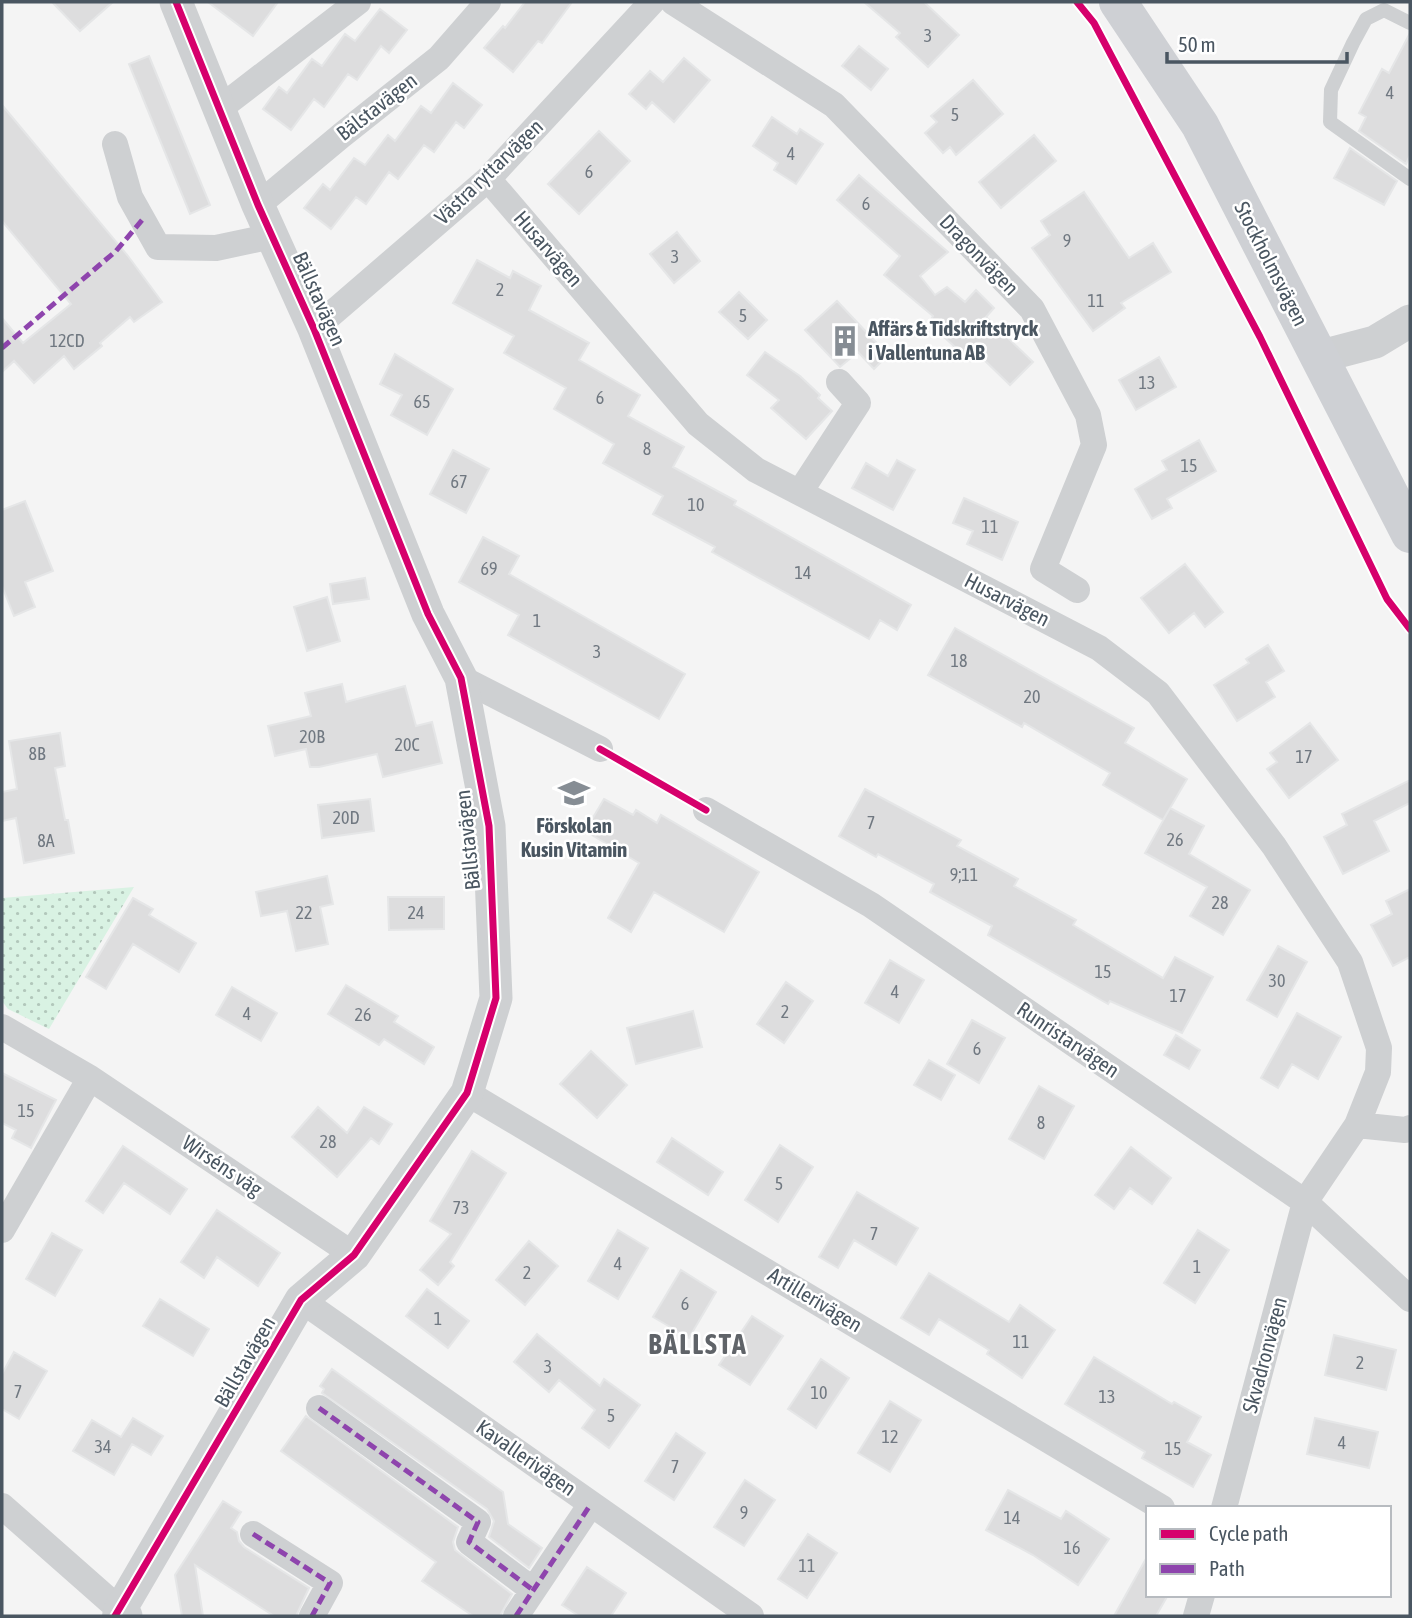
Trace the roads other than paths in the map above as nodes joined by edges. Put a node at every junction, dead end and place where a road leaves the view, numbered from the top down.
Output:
1 (178, 2) edge
2 (358, 2) edge
3 (488, 2) edge
4 (652, 2) edge
5 (673, 2) edge
6 (1118, 2) edge
7 (1410, 23) edge
8 (219, 109) junction
9 (115, 144) dead end
10 (488, 179) junction
11 (1410, 179) edge
12 (258, 205) junction
13 (272, 236) junction
14 (1410, 321) edge
15 (314, 330) junction
16 (1318, 357) junction
17 (839, 382) dead end
18 (800, 492) junction
19 (1410, 534) edge
20 (1077, 590) dead end
21 (461, 678) junction
22 (600, 749) dead end
23 (706, 810) dead end
24 (2, 1027) edge
25 (90, 1078) junction
26 (467, 1093) junction
27 (1357, 1125) junction
28 (1410, 1128) edge
29 (1305, 1202) junction
30 (2, 1230) edge
31 (354, 1255) junction
32 (1410, 1299) edge
33 (301, 1300) junction
34 (319, 1408) dead end
35 (591, 1504) junction
36 (2, 1506) edge
37 (1159, 1506) edge
38 (1225, 1506) edge
39 (253, 1534) dead end
40 (533, 1590) junction
41 (1201, 1597) edge
42 (120, 1614) edge
43 (312, 1616) edge
44 (516, 1616) edge
45 (751, 1616) edge
46 (1196, 1616) edge

1 - 8 street, Bällstavägen
2 - 8 street
3 - 12 street, Bälstavägen
4 - 10 street, Västra ryttarvägen
5 - 20 street, Dragonvägen
6 - 16 main road, Stockholmsvägen
7 - 11 lane
8 - 12 street, Bällstavägen
9 - 13 street, Bällstavägen
10 - 15 street, Västra ryttarvägen
10 - 18 street, Husarvägen
12 - 13 street, Bällstavägen
13 - 15 street, Bällstavägen
14 - 16 street
15 - 21 street, Bällstavägen
16 - 19 main road, Stockholmsvägen
17 - 18 street
18 - 27 street, Husarvägen
21 - 22 street
21 - 26 street, Bällstavägen
23 - 29 street, Runristarvägen
24 - 25 street, Wirséns väg
25 - 30 street
25 - 31 street, Wirséns väg
26 - 31 street, Bällstavägen
26 - 37 street, Artillerivägen
27 - 28 street
27 - 29 street, Husarvägen
29 - 32 street, Runristarvägen
29 - 38 street, Skvadronvägen
31 - 33 street, Bällstavägen
33 - 35 street, Kavallerivägen
33 - 42 street, Bällstavägen
34 - 40 street
35 - 40 street
35 - 45 street, Kavallerivägen
36 - 42 street
39 - 43 street
40 - 44 street
41 - 46 street

